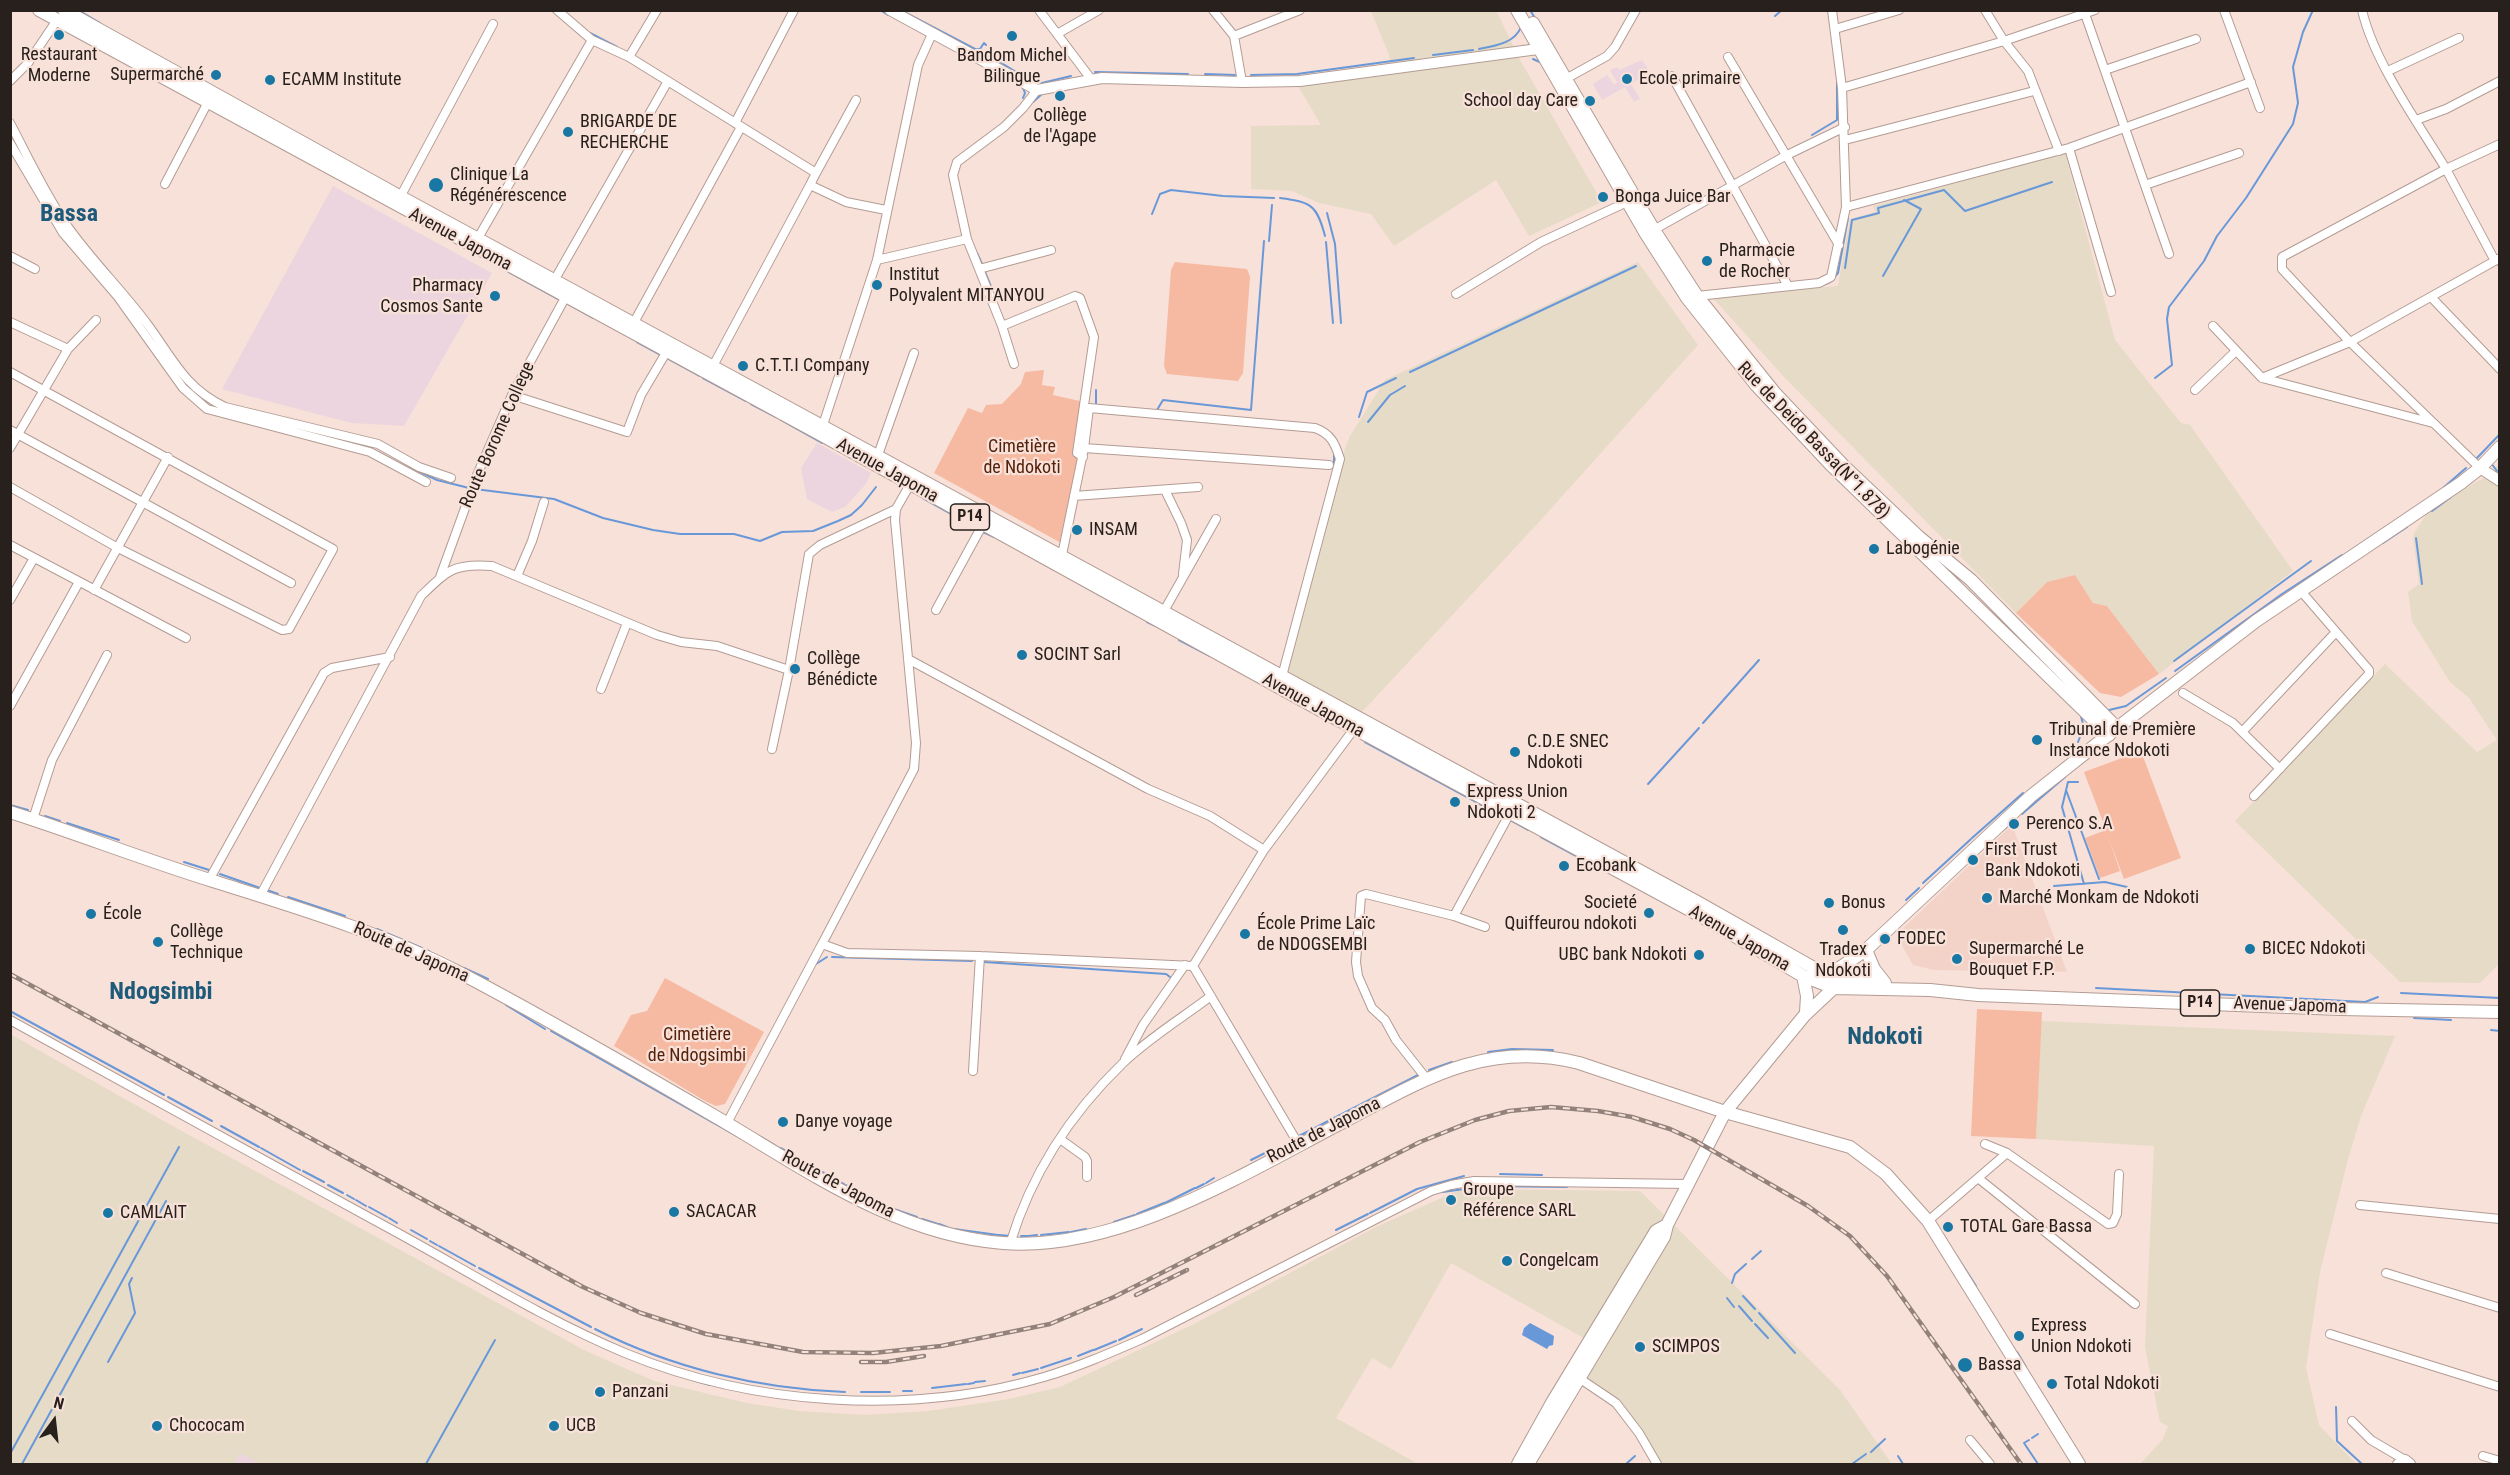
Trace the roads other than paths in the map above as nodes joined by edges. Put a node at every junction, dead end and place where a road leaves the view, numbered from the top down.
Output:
1 (557, 10) edge
2 (657, 10) edge
3 (794, 10) edge
4 (890, 10) edge
5 (1039, 10) edge
6 (1099, 10) edge
7 (1213, 10) edge
8 (1300, 10) edge
9 (1517, 10) edge
10 (1526, 10) edge
11 (1636, 10) edge
12 (1832, 10) edge
13 (1899, 10) edge
14 (1985, 10) edge
15 (2095, 10) edge
16 (2224, 10) edge
17 (2362, 10) edge
18 (41, 11) edge
19 (2085, 12) edge
20 (62, 13) edge
21 (493, 24) dead end
22 (1835, 29) junction
23 (932, 33) junction
24 (1057, 34) junction
25 (1234, 36) junction
26 (2459, 38) dead end
27 (2196, 39) dead end
28 (591, 40) junction
29 (2004, 41) junction
30 (1541, 47) junction
31 (629, 57) junction
32 (1728, 57) dead end
33 (2105, 70) junction
34 (2388, 71) junction
35 (1672, 76) dead end
36 (1091, 79) junction
37 (10, 81) edge
38 (668, 81) junction
39 (1562, 81) junction
40 (2499, 81) edge
41 (1242, 82) junction
42 (2251, 82) junction
43 (1842, 88) junction
44 (1036, 90) junction
45 (2034, 91) junction
46 (856, 100) dead end
47 (208, 102) junction
48 (2260, 108) dead end
49 (2416, 120) junction
50 (10, 123) edge
51 (738, 125) junction
52 (1845, 127) junction
53 (2125, 130) junction
54 (1845, 140) junction
55 (10, 143) edge
56 (2499, 144) edge
57 (2069, 148) junction
58 (2059, 151) junction
59 (2239, 153) dead end
60 (1785, 156) junction
61 (2445, 169) junction
62 (816, 173) junction
63 (165, 184) dead end
64 (810, 185) junction
65 (1734, 185) junction
66 (2145, 185) junction
67 (398, 201) junction
68 (1627, 202) junction
69 (1846, 207) junction
70 (886, 210) junction
71 (1650, 232) junction
72 (478, 238) junction
73 (967, 239) junction
74 (1839, 246) junction
75 (1051, 250) dead end
76 (2169, 254) dead end
77 (10, 256) edge
78 (877, 260) junction
79 (2497, 260) edge
80 (35, 269) dead end
81 (979, 269) junction
82 (555, 279) junction
83 (1788, 286) junction
84 (2111, 292) dead end
85 (1456, 294) dead end
86 (566, 296) junction
87 (1697, 296) junction
88 (2432, 297) junction
89 (96, 320) dead end
90 (10, 322) edge
91 (1002, 326) junction
92 (2213, 326) dead end
93 (631, 327) junction
94 (2350, 342) junction
95 (68, 349) junction
96 (667, 351) junction
97 (2236, 351) junction
98 (914, 353) dead end
99 (1014, 364) dead end
100 (713, 366) junction
101 (2499, 369) edge
102 (10, 372) edge
103 (2262, 378) junction
104 (2195, 390) dead end
105 (44, 391) junction
106 (512, 395) junction
107 (2436, 424) junction
108 (823, 425) junction
109 (14, 432) edge
110 (2499, 447) edge
111 (10, 448) edge
112 (1084, 452) junction
113 (878, 455) junction
114 (168, 457) junction
115 (1329, 465) dead end
116 (2481, 468) junction
117 (451, 478) dead end
118 (913, 480) junction
119 (2499, 481) edge
120 (426, 482) dead end
121 (10, 487) edge
122 (1198, 487) dead end
123 (1165, 490) junction
124 (1074, 496) junction
125 (544, 502) dead end
126 (142, 503) junction
127 (896, 509) junction
128 (1216, 519) dead end
129 (983, 524) junction
130 (10, 545) edge
131 (118, 548) junction
132 (1062, 555) junction
133 (34, 558) junction
134 (517, 576) junction
135 (440, 577) junction
136 (1183, 577) junction
137 (79, 582) junction
138 (291, 583) dead end
139 (94, 590) junction
140 (2300, 590) junction
141 (10, 600) edge
142 (936, 610) dead end
143 (1164, 611) junction
144 (627, 623) junction
145 (2336, 632) junction
146 (186, 638) dead end
147 (107, 655) dead end
148 (390, 657) junction
149 (908, 659) junction
150 (789, 670) junction
151 (1280, 681) junction
152 (601, 689) dead end
153 (2183, 693) dead end
154 (10, 706) edge
155 (1357, 724) junction
156 (2113, 731) junction
157 (2243, 731) junction
158 (772, 749) dead end
159 (2280, 769) junction
160 (2254, 796) dead end
161 (10, 812) edge
162 (1510, 813) junction
163 (33, 819) junction
164 (1264, 850) junction
165 (209, 880) junction
166 (260, 896) junction
167 (1454, 916) junction
168 (1485, 927) dead end
169 (822, 945) junction
170 (1866, 950) junction
171 (980, 956) junction
172 (1189, 966) junction
173 (1803, 976) junction
174 (1831, 982) junction
175 (1885, 983) junction
176 (1901, 989) junction
177 (1211, 996) junction
178 (2499, 1012) edge
179 (1805, 1014) junction
180 (10, 1020) edge
181 (1124, 1063) junction
182 (973, 1071) dead end
183 (1426, 1078) junction
184 (1725, 1112) junction
185 (727, 1124) junction
186 (1060, 1139) junction
187 (1985, 1144) dead end
188 (1299, 1145) junction
189 (2007, 1153) junction
190 (2119, 1174) dead end
191 (1087, 1177) dead end
192 (1978, 1178) junction
193 (1687, 1184) junction
194 (2360, 1205) dead end
195 (2499, 1218) edge
196 (1928, 1221) junction
197 (1010, 1244) junction
198 (2386, 1272) dead end
199 (2135, 1304) dead end
200 (2499, 1308) edge
201 (2330, 1334) dead end
202 (1574, 1375) junction
203 (2499, 1387) edge
204 (1547, 1420) junction
205 (2352, 1420) dead end
206 (1970, 1440) dead end
207 (2483, 1456) dead end
208 (2499, 1461) edge
209 (2404, 1463) edge
210 (1518, 1464) edge
211 (1528, 1464) edge
212 (1657, 1464) edge
213 (1990, 1464) edge
214 (2079, 1464) edge

1 - 28 street
2 - 31 street
3 - 51 street
4 - 23 street
5 - 24 street
6 - 24 street
7 - 25 street
8 - 25 street
9 - 30 main road, Rue de Deido Bassa(N°1.878)
10 - 30 main road
11 - 39 street
12 - 22 street
13 - 22 street
14 - 29 street
15 - 19 street
16 - 42 street
17 - 34 street
18 - 20 main road, Avenue Japoma / P14
19 - 29 street
19 - 33 street
20 - 37 street
20 - 47 main road, Avenue Japoma / P14
20 - 67 main road, Avenue Japoma / P14
21 - 67 street
22 - 43 street
23 - 44 street
23 - 70 street
24 - 36 street
25 - 41 street
26 - 34 street
27 - 33 street
28 - 31 street
28 - 72 street
29 - 43 street
29 - 45 street
30 - 39 main road, Rue de Deido Bassa(N°1.878)
30 - 41 street
31 - 38 street
32 - 60 street
33 - 53 street
34 - 49 street
35 - 65 street
36 - 41 street
36 - 44 street
38 - 51 street
38 - 82 street
39 - 68 main road, Rue de Deido Bassa(N°1.878)
39 - 71 main road
40 - 49 street
42 - 48 street
42 - 53 street
43 - 52 street
44 - 73 street
45 - 54 street
45 - 58 street
46 - 62 street
47 - 63 street
47 - 67 main road, Avenue Japoma / P14
49 - 61 street
50 - 117 street
51 - 62 street
51 - 93 street
52 - 54 street
52 - 60 street
53 - 57 street
53 - 66 street
54 - 69 street
55 - 120 street
56 - 61 street
57 - 58 street
57 - 84 street
58 - 69 street
59 - 66 street
60 - 65 street
60 - 74 street
61 - 79 street
61 - 94 street
62 - 64 street
64 - 70 street
64 - 100 street
65 - 71 street
65 - 83 street
66 - 76 street
67 - 72 main road, Avenue Japoma / P14
67 - 86 main road, Avenue Japoma / P14
68 - 71 main road, Rue de Deido Bassa(N°1.878)
68 - 85 street
69 - 74 street
70 - 78 street
71 - 87 main road
71 - 156 main road, Rue de Deido Bassa(N°1.878)
72 - 82 main road, Avenue Japoma / P14
73 - 78 street
73 - 81 street
74 - 83 street
75 - 81 street
77 - 80 street
78 - 108 street
79 - 88 street
81 - 91 street
82 - 93 main road, Avenue Japoma / P14
83 - 87 street
86 - 93 main road, Avenue Japoma / P14
86 - 106 street, Route Borome College
87 - 156 main road
88 - 94 street
88 - 101 street
89 - 95 street
90 - 95 street
91 - 99 street
91 - 112 street
92 - 97 street
93 - 96 main road, Avenue Japoma / P14
93 - 100 main road, Avenue Japoma / P14
94 - 103 street
94 - 107 street
95 - 105 street
96 - 106 street
96 - 118 main road, Avenue Japoma / P14
97 - 103 street
97 - 104 street
98 - 113 street
100 - 108 main road, Avenue Japoma / P14
102 - 105 street
103 - 107 street
105 - 109 street
105 - 114 street
106 - 135 street, Route Borome College
107 - 116 street
108 - 113 main road, Avenue Japoma / P14
109 - 111 street
109 - 126 street
110 - 116 main road
112 - 115 street
112 - 124 street
112 - 151 street
113 - 118 main road, Avenue Japoma / P14
114 - 126 street
114 - 131 street
116 - 119 street
116 - 140 main road
118 - 127 street
118 - 129 main road, Avenue Japoma / P14
118 - 132 main road, Avenue Japoma / P14
121 - 131 street
122 - 123 street
123 - 124 street
123 - 136 street
124 - 132 street
125 - 134 street
126 - 131 street
126 - 138 street
127 - 149 street
127 - 150 street
128 - 136 street
129 - 142 street
129 - 151 main road, Avenue Japoma / P14
130 - 133 street
131 - 139 street
132 - 143 main road, Avenue Japoma / P14
133 - 137 street
133 - 141 street
134 - 135 street
134 - 144 street
135 - 148 street
136 - 143 street
137 - 139 street
137 - 154 street
139 - 146 street
140 - 145 street
140 - 156 main road
143 - 151 main road, Avenue Japoma / P14
144 - 150 street
144 - 152 street
145 - 157 street
145 - 159 street
147 - 163 street
148 - 165 street
148 - 166 street
149 - 164 street
149 - 169 street
150 - 158 street
151 - 155 main road, Avenue Japoma / P14
153 - 157 street
155 - 162 main road, Avenue Japoma / P14
155 - 164 street
155 - 174 main road, Avenue Japoma / P14
156 - 170 main road
157 - 159 street
159 - 160 street
161 - 163 main road, Route de Japoma
162 - 167 street
162 - 173 main road, Avenue Japoma / P14
163 - 165 main road, Route de Japoma
164 - 172 street
165 - 166 main road, Route de Japoma
166 - 185 main road, Route de Japoma
167 - 168 street
167 - 183 street
169 - 171 street
169 - 185 street
170 - 174 main road
170 - 175 main road
171 - 172 street
171 - 182 street
172 - 177 street
172 - 181 street
173 - 174 main road, Avenue Japoma / P14
173 - 179 main road
174 - 175 main road, Avenue Japoma / P14
174 - 176 main road, Avenue Japoma / P14
174 - 179 main road
175 - 176 main road, Avenue Japoma / P14
176 - 178 main road, Avenue Japoma / P14
177 - 181 street
177 - 188 street
179 - 184 main road
180 - 193 street
181 - 186 street
183 - 184 main road, Route de Japoma
183 - 188 main road, Route de Japoma
184 - 193 main road
184 - 196 main road, Route de Japoma
185 - 197 main road, Route de Japoma
186 - 191 street
186 - 197 street
187 - 189 street
188 - 197 main road, Route de Japoma
189 - 190 street
189 - 192 street
192 - 196 street
192 - 199 street
193 - 202 main road
194 - 195 street
196 - 214 main road, Route de Japoma
198 - 200 street
201 - 203 street
202 - 204 main road
202 - 212 street
204 - 210 main road
204 - 211 main road
205 - 209 street
206 - 213 street
207 - 208 street

